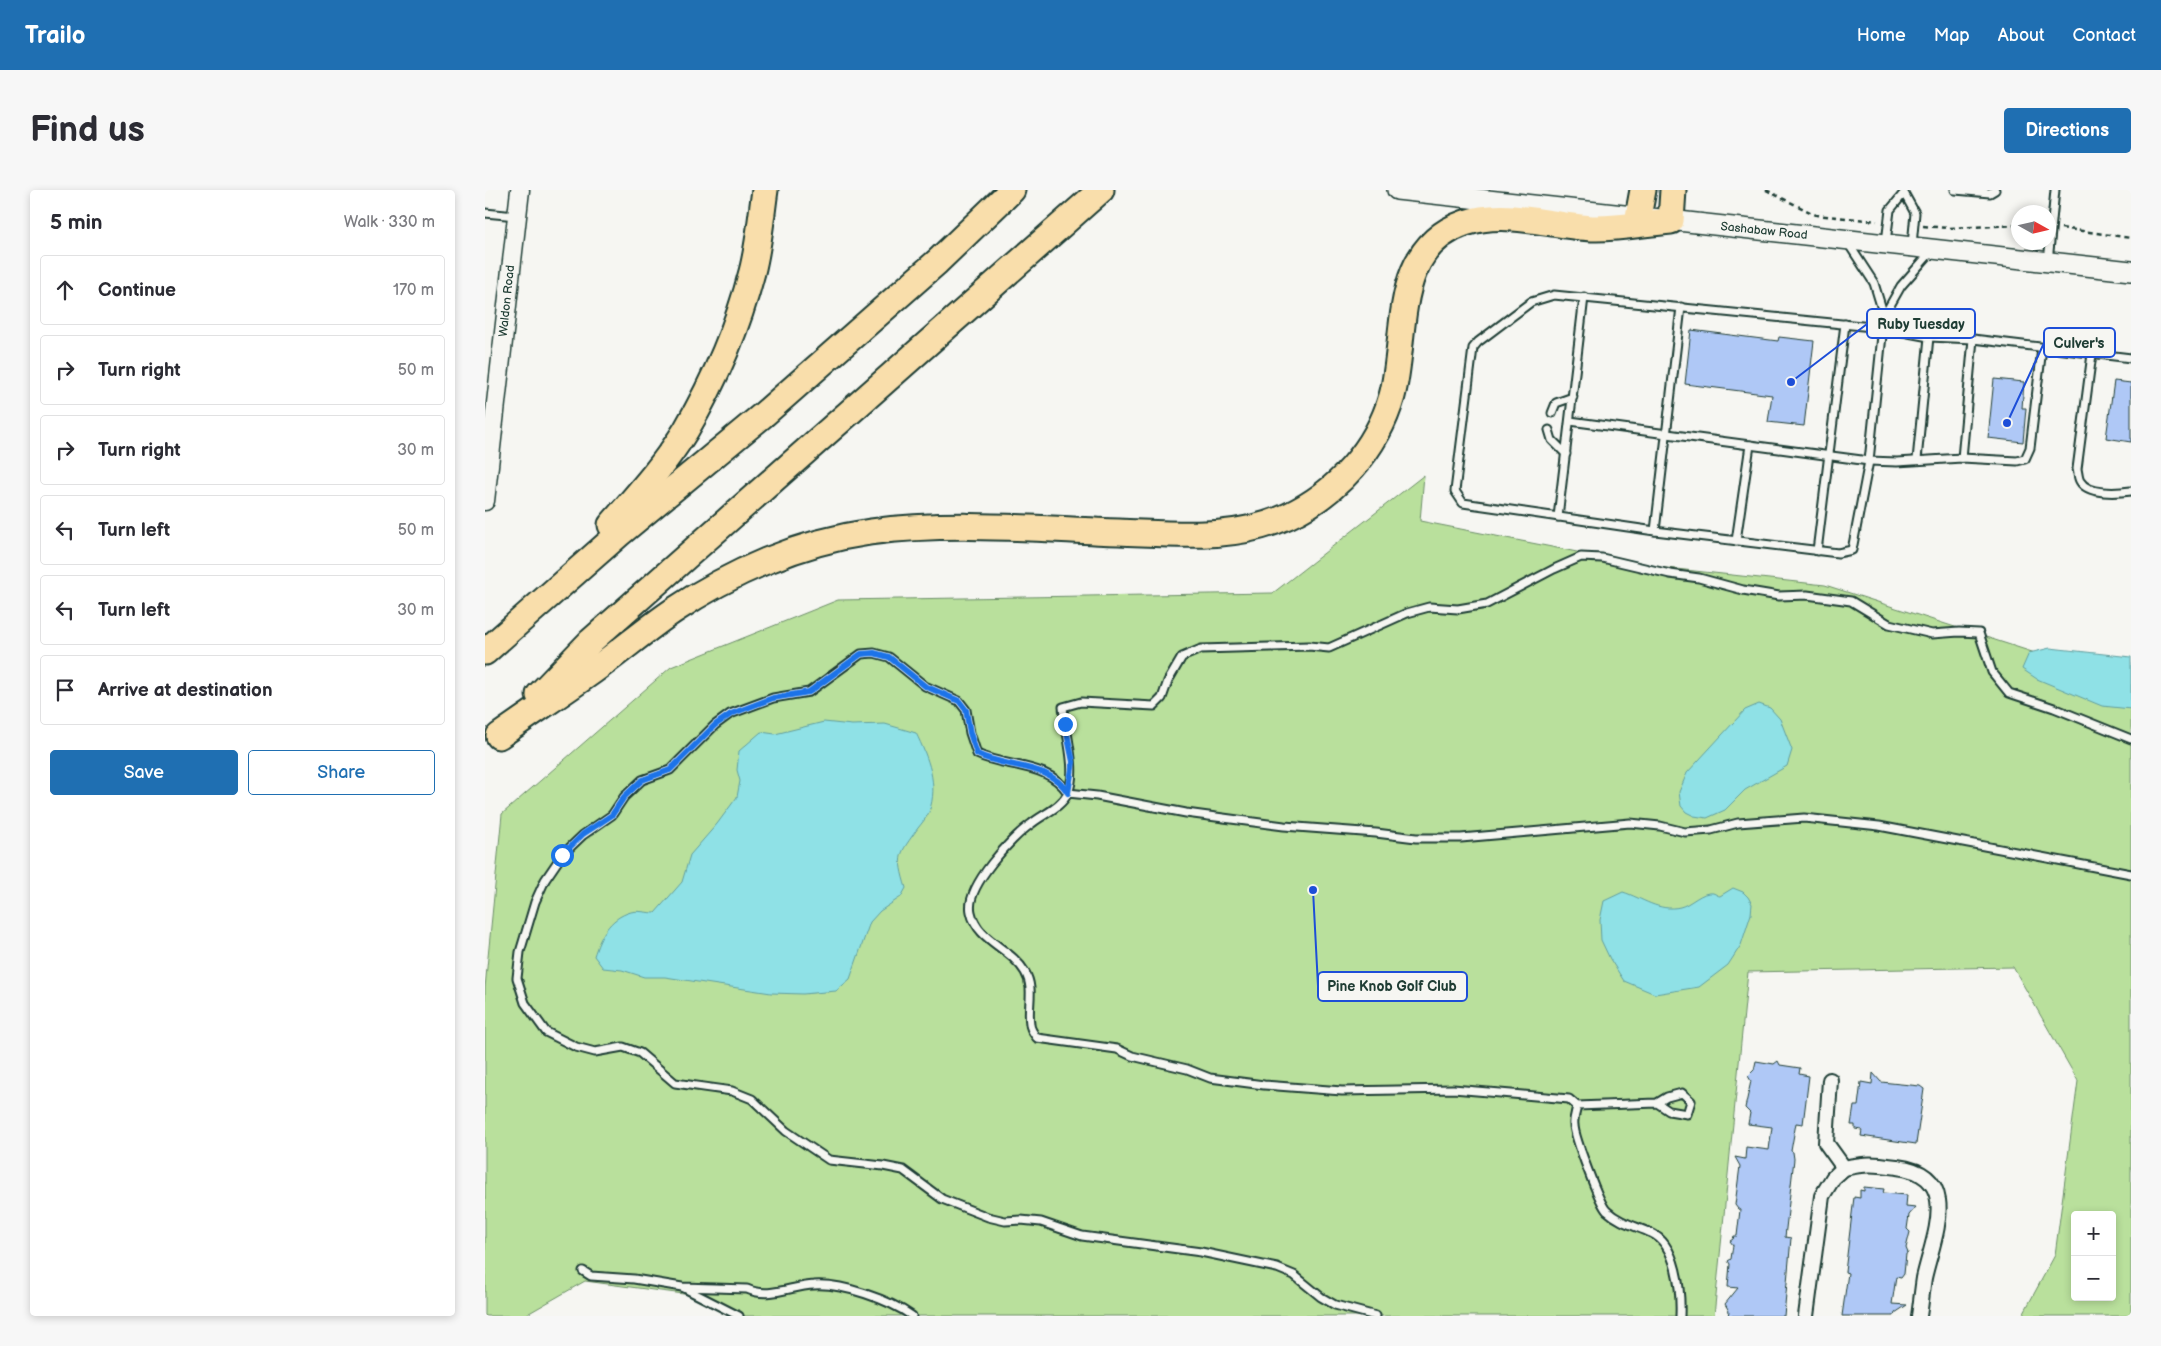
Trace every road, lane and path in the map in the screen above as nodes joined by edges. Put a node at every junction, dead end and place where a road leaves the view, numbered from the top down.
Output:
1 (519, 190) edge
2 (765, 190) edge
3 (1012, 190) edge
4 (1101, 190) edge
5 (1399, 190) edge
6 (1643, 190) edge
7 (1673, 190) edge
8 (1955, 190) edge
9 (1995, 190) edge
10 (2055, 190) edge
11 (1904, 192) edge
12 (2053, 205) edge
13 (485, 213) edge
14 (517, 216) junction
15 (1638, 217) junction
16 (1671, 221) junction
17 (2056, 229) edge
18 (2131, 238) edge
19 (1847, 241) junction
20 (1885, 245) junction
21 (1911, 248) junction
22 (1932, 250) junction
23 (2048, 250) edge
24 (2047, 262) junction
25 (2131, 271) edge
26 (1584, 297) junction
27 (1681, 307) junction
28 (1884, 316) junction
29 (1845, 324) junction
30 (1882, 328) junction
31 (1929, 337) junction
32 (1973, 339) junction
33 (2042, 348) junction
34 (2092, 354) junction
35 (2131, 358) edge
36 (1573, 397) junction
37 (1552, 413) dead end
38 (1570, 422) junction
39 (1549, 430) dead end
40 (1666, 435) junction
41 (1750, 445) junction
42 (1566, 454) junction
43 (1828, 456) junction
44 (1962, 458) junction
45 (1917, 460) junction
46 (1869, 461) junction
47 (2131, 491) edge
48 (485, 501) edge
49 (1558, 516) junction
50 (1655, 531) junction
51 (1737, 541) junction
52 (1817, 551) junction
53 (490, 648) edge
54 (2131, 739) edge
55 (492, 742) edge
56 (1068, 793) junction
57 (2131, 874) edge
58 (1830, 1080) dead end
59 (1657, 1104) junction
60 (1577, 1106) junction
61 (1844, 1168) junction
62 (583, 1271) dead end
63 (682, 1287) junction
64 (739, 1316) edge
65 (912, 1316) edge
66 (1376, 1316) edge
67 (1679, 1316) edge
68 (1806, 1316) edge
69 (1919, 1316) edge

1 - 14 street, Waldon Road
2 - 53 highway
3 - 53 highway
4 - 55 highway
5 - 15 main road, Sashabaw Road
6 - 15 highway
7 - 16 highway
8 - 9 lane
10 - 12 lane
11 - 20 lane
11 - 21 lane
13 - 14 lane
14 - 48 street, Waldon Road
15 - 16 main road, Sashabaw Road
16 - 19 main road, Sashabaw Road
16 - 55 highway
17 - 18 path
19 - 20 main road, Sashabaw Road
19 - 28 lane
20 - 21 main road, Sashabaw Road
21 - 22 main road, Sashabaw Road
22 - 24 main road, Sashabaw Road
22 - 28 lane
23 - 24 lane
24 - 25 main road, Sashabaw Road
26 - 27 lane
26 - 36 lane
26 - 49 lane
27 - 29 lane
27 - 40 lane
28 - 30 lane
29 - 30 lane
29 - 43 lane
30 - 31 lane
30 - 46 lane
31 - 32 lane
31 - 45 lane
32 - 33 lane
32 - 44 lane
33 - 34 lane
33 - 44 lane
34 - 35 lane
34 - 47 lane
36 - 37 lane
36 - 38 lane
38 - 40 lane
38 - 42 lane
39 - 42 lane
40 - 41 lane
40 - 50 lane
41 - 43 lane
41 - 51 lane
42 - 49 lane
43 - 46 lane
43 - 52 lane
44 - 45 lane
45 - 46 lane
46 - 52 lane
49 - 50 lane
50 - 51 lane
51 - 52 lane
54 - 56 lane
56 - 57 lane
56 - 60 lane
56 - 66 lane
58 - 61 street
59 - 59 lane
59 - 60 lane
60 - 67 lane
61 - 68 street
61 - 69 street
62 - 63 lane
63 - 64 lane
63 - 65 lane

